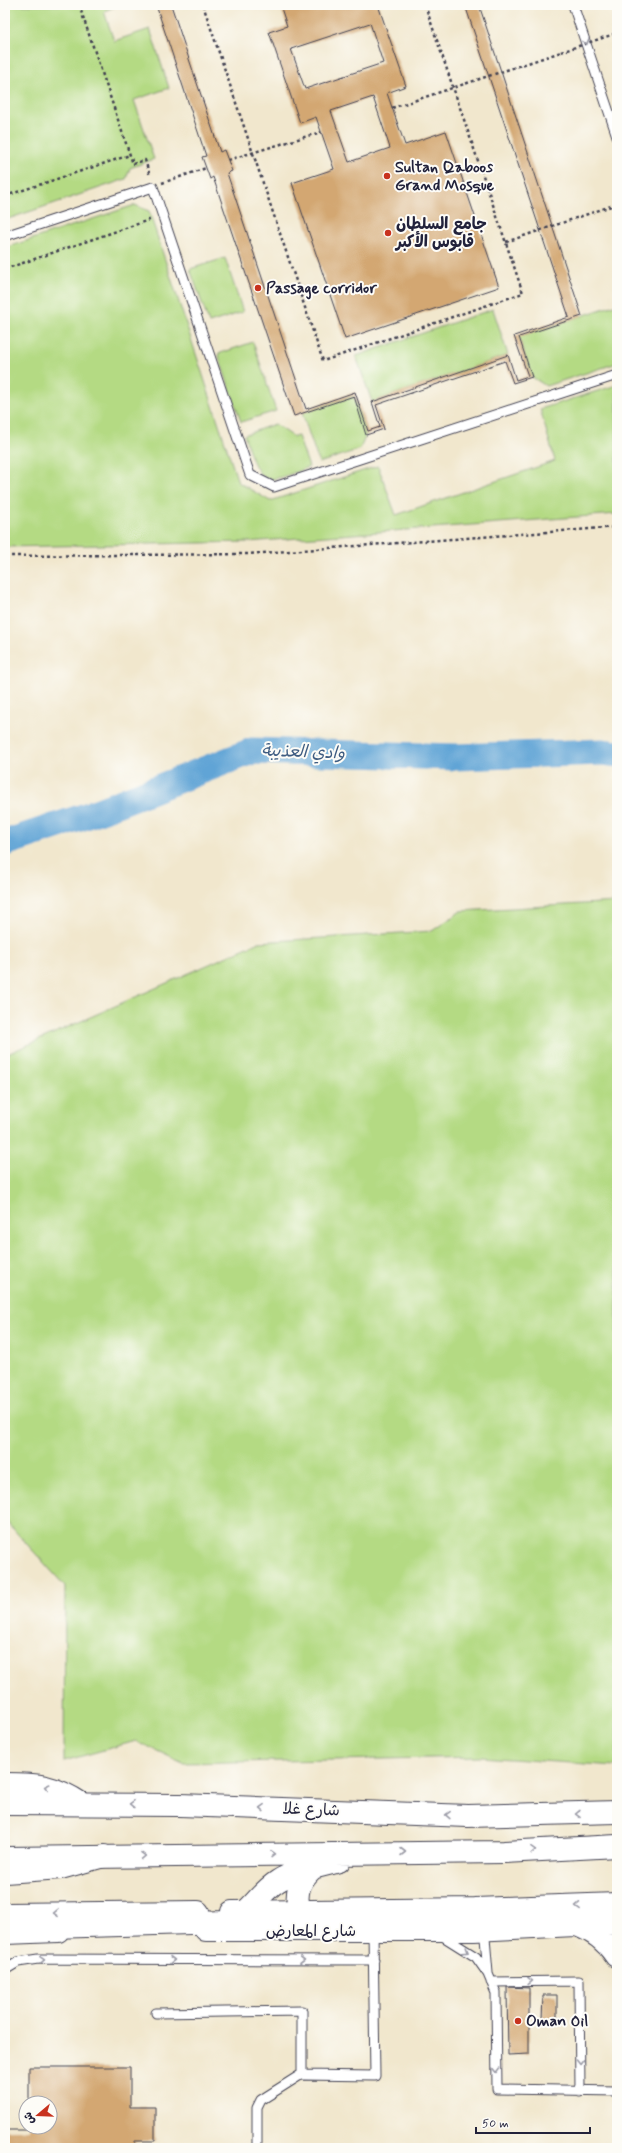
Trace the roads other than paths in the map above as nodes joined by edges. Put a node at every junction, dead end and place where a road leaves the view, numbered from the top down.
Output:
1 (573, 5) edge
2 (617, 136) edge
3 (5, 236) edge
4 (617, 375) edge
5 (5, 1784) edge
6 (5, 1804) edge
7 (82, 1804) junction
8 (617, 1812) edge
9 (617, 1846) edge
10 (372, 1852) junction
11 (104, 1856) junction
12 (5, 1858) edge
13 (313, 1868) junction
14 (5, 1872) edge
15 (617, 1904) edge
16 (549, 1907) junction
17 (442, 1909) junction
18 (299, 1910) junction
19 (246, 1912) junction
20 (5, 1914) edge
21 (494, 1922) junction
22 (617, 1923) edge
23 (575, 1925) junction
24 (433, 1930) junction
25 (38, 1931) junction
26 (373, 1931) junction
27 (5, 1933) edge
28 (616, 1956) edge
29 (374, 1960) junction
30 (5, 1970) edge
31 (489, 1978) junction
32 (156, 2013) dead end
33 (302, 2074) junction
34 (580, 2091) junction
35 (617, 2091) edge
36 (257, 2148) edge

1 -> 2 lane
3 - 4 lane
7 -> 5 main road
6 - 7 main road, شارع غلا
8 -> 7 main road, شارع غلا
10 -> 9 main road
11 -> 10 main road
10 - 13 main road
11 - 12 main road
11 - 14 main road
13 - 18 main road
13 - 19 main road
15 -> 16 main road, شارع المعارض
16 - 17 main road, شارع المعارض
16 - 21 lane
17 - 18 main road, شارع المعارض
17 - 26 main road
18 - 19 main road, شارع المعارض
18 - 26 main road
19 -> 20 main road, شارع المعارض
19 - 25 main road
21 - 23 main road, شارع المعارض
21 - 24 main road, شارع المعارض
21 - 31 lane
22 - 23 main road, شارع المعارض
23 - 28 main road
24 - 26 main road, شارع المعارض
24 -> 31 lane
25 - 26 main road, شارع المعارض
25 - 27 main road, شارع المعارض
26 - 29 lane
30 -> 29 lane
29 - 33 lane
31 -> 34 lane
31 -> 34 lane
32 - 33 lane
33 - 36 lane
34 - 35 lane

